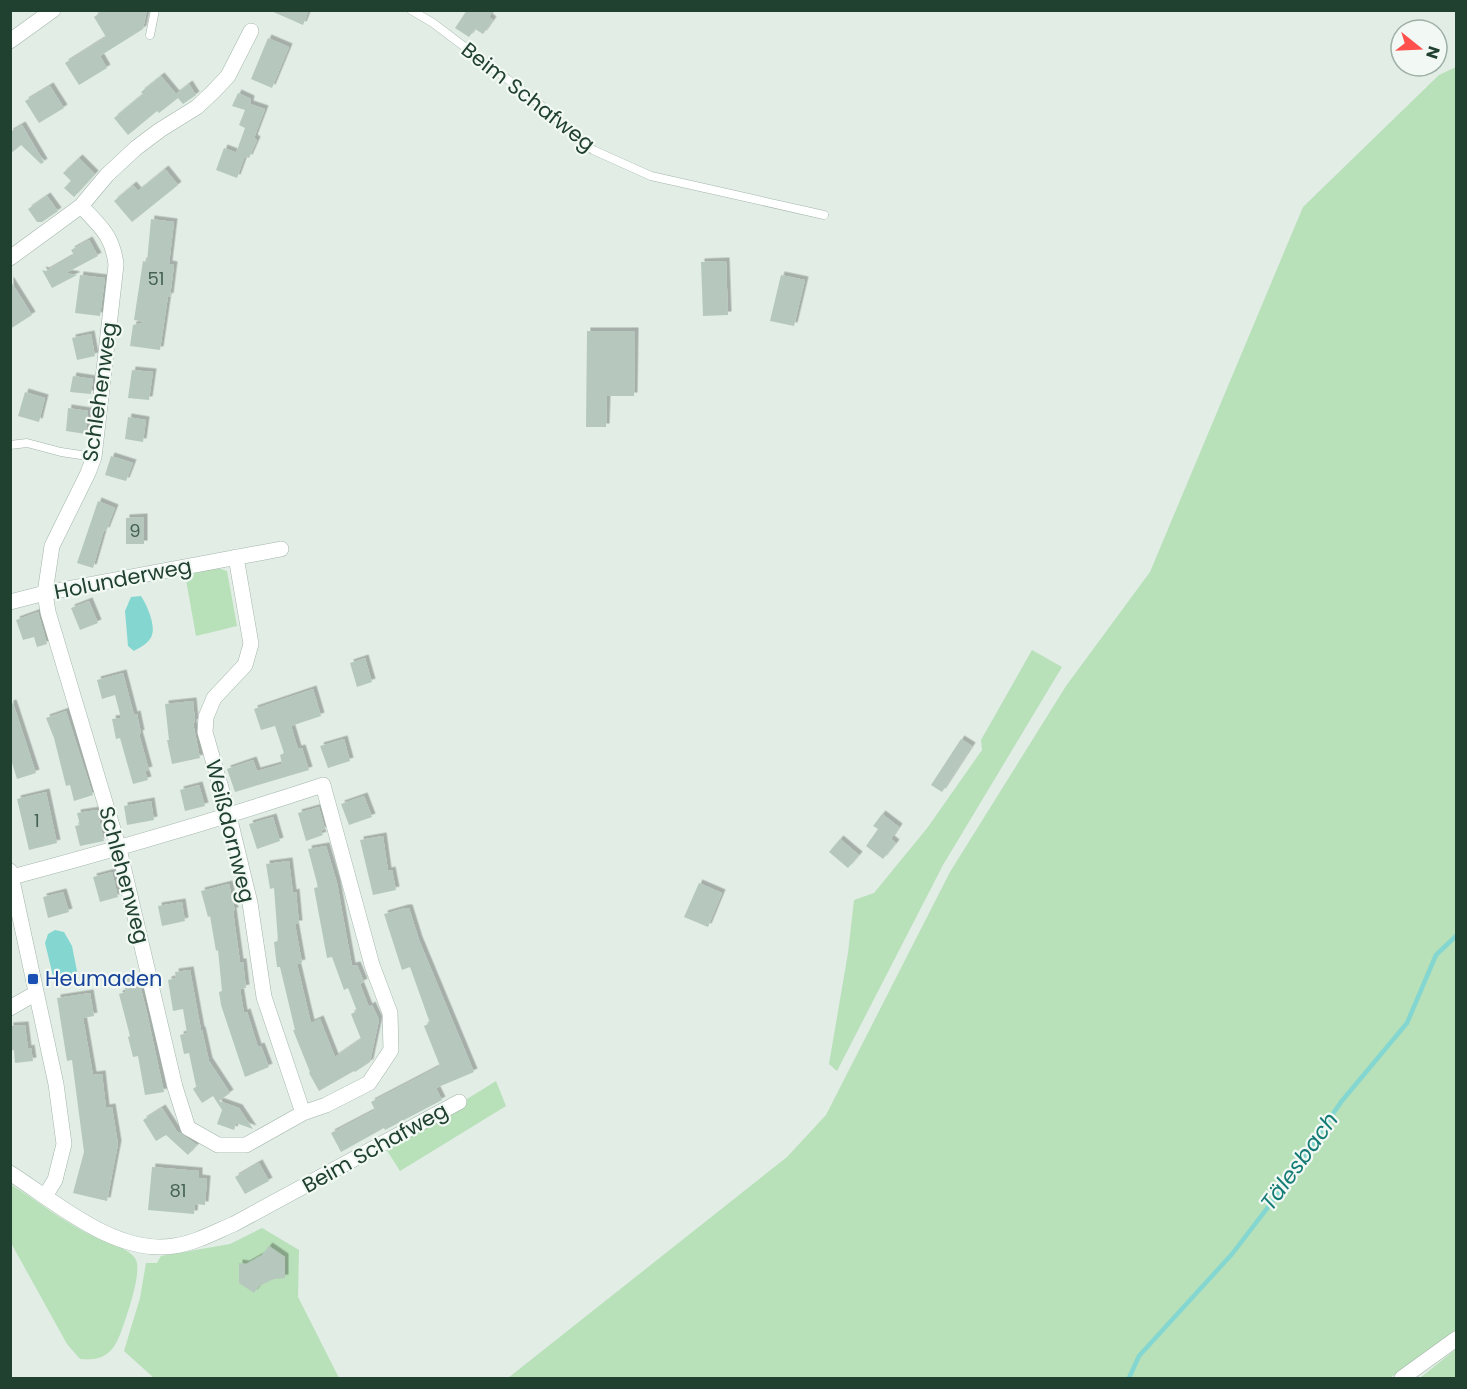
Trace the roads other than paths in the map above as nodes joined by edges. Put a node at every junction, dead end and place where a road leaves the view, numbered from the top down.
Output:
1 (155, 10) edge
2 (411, 10) edge
3 (50, 11) edge
4 (251, 31) dead end
5 (150, 35) dead end
6 (10, 41) edge
7 (81, 206) junction
8 (824, 215) dead end
9 (10, 258) edge
10 (10, 445) edge
11 (94, 457) junction
12 (281, 549) dead end
13 (236, 557) junction
14 (45, 593) junction
15 (10, 602) edge
16 (229, 816) junction
17 (119, 849) junction
18 (11, 874) edge
19 (36, 993) junction
20 (10, 1008) edge
21 (459, 1102) dead end
22 (303, 1113) junction
23 (10, 1173) edge
24 (45, 1196) junction
25 (1456, 1339) edge
26 (1402, 1378) edge

1 - 5 lane
2 - 8 lane, Beim Schafweg
3 - 6 street
4 - 7 street
7 - 9 street
7 - 11 street, Schlehenweg
10 - 11 lane
11 - 14 street, Schlehenweg
12 - 13 street
13 - 14 street, Holunderweg
13 - 16 street, Weißdornweg
14 - 15 street, Holunderweg
14 - 17 street, Schlehenweg
16 - 17 street
16 - 22 street, Weißdornweg
16 - 22 street, Schlehenweg
17 - 18 street
17 - 22 street, Schlehenweg
18 - 19 street
19 - 20 street
19 - 24 street
21 - 24 street, Beim Schafweg
23 - 24 street, Beim Schafweg
25 - 26 street

